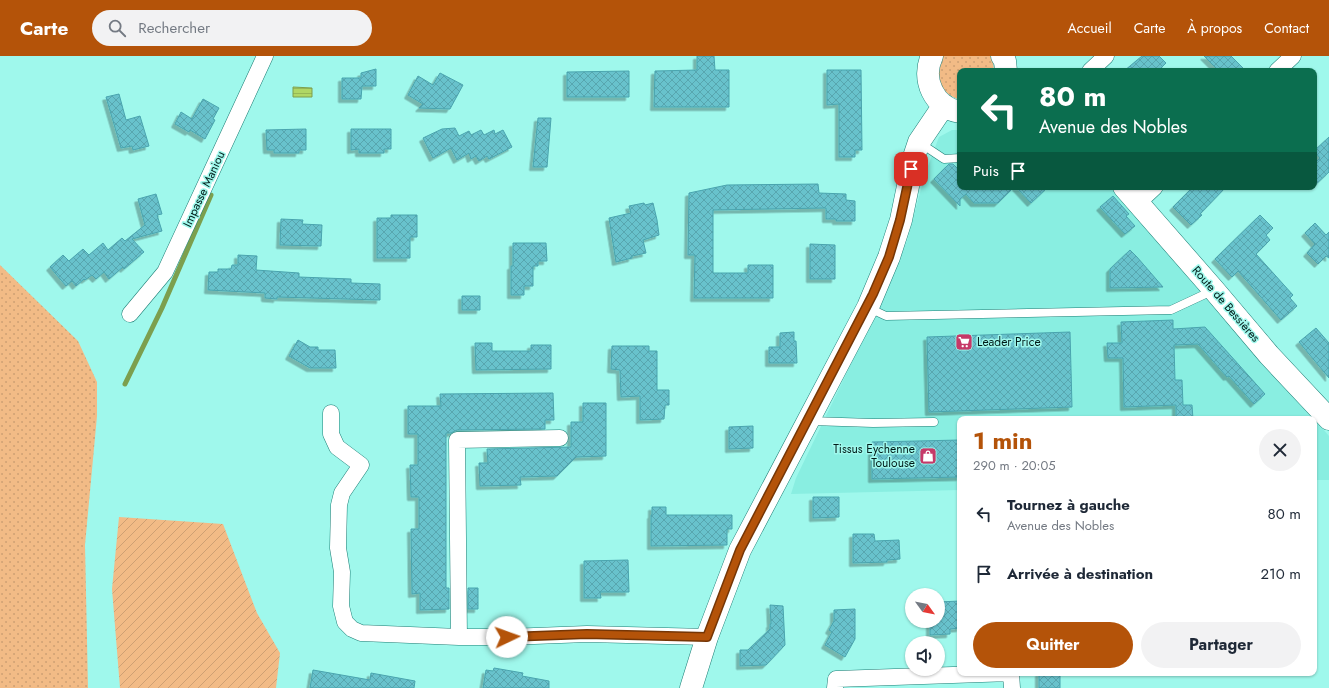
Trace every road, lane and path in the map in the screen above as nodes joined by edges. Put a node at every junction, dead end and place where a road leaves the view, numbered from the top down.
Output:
1 (266, 56) edge
2 (932, 56) edge
3 (1002, 56) edge
4 (1106, 56) edge
5 (1293, 56) edge
6 (1006, 68) edge
7 (1093, 68) edge
8 (1280, 68) edge
9 (952, 109) edge
10 (919, 142) junction
11 (957, 158) edge
12 (1127, 190) edge
13 (1152, 190) edge
14 (1138, 203) junction
15 (1214, 290) junction
16 (868, 307) junction
17 (130, 314) dead end
18 (331, 414) dead end
19 (1329, 419) edge
20 (808, 421) junction
21 (934, 422) dead end
22 (560, 438) dead end
23 (459, 637) junction
24 (707, 637) junction
25 (957, 676) edge
26 (1011, 676) edge
27 (691, 688) edge
28 (834, 688) edge
29 (1012, 688) edge

1 - 17 street, Impasse Maniou
2 - 9 street
3 - 6 street
4 - 7 street
5 - 8 street
9 - 10 street
10 - 11 lane
10 - 16 street
12 - 14 street, Route de Bessières
13 - 14 street
14 - 15 street, Route de Bessières
15 - 16 lane
15 - 19 street, Route de Bessières
16 - 20 street
18 - 23 street
20 - 21 lane
20 - 24 street
22 - 23 street
23 - 24 street
24 - 27 street
25 - 28 street
26 - 29 street

